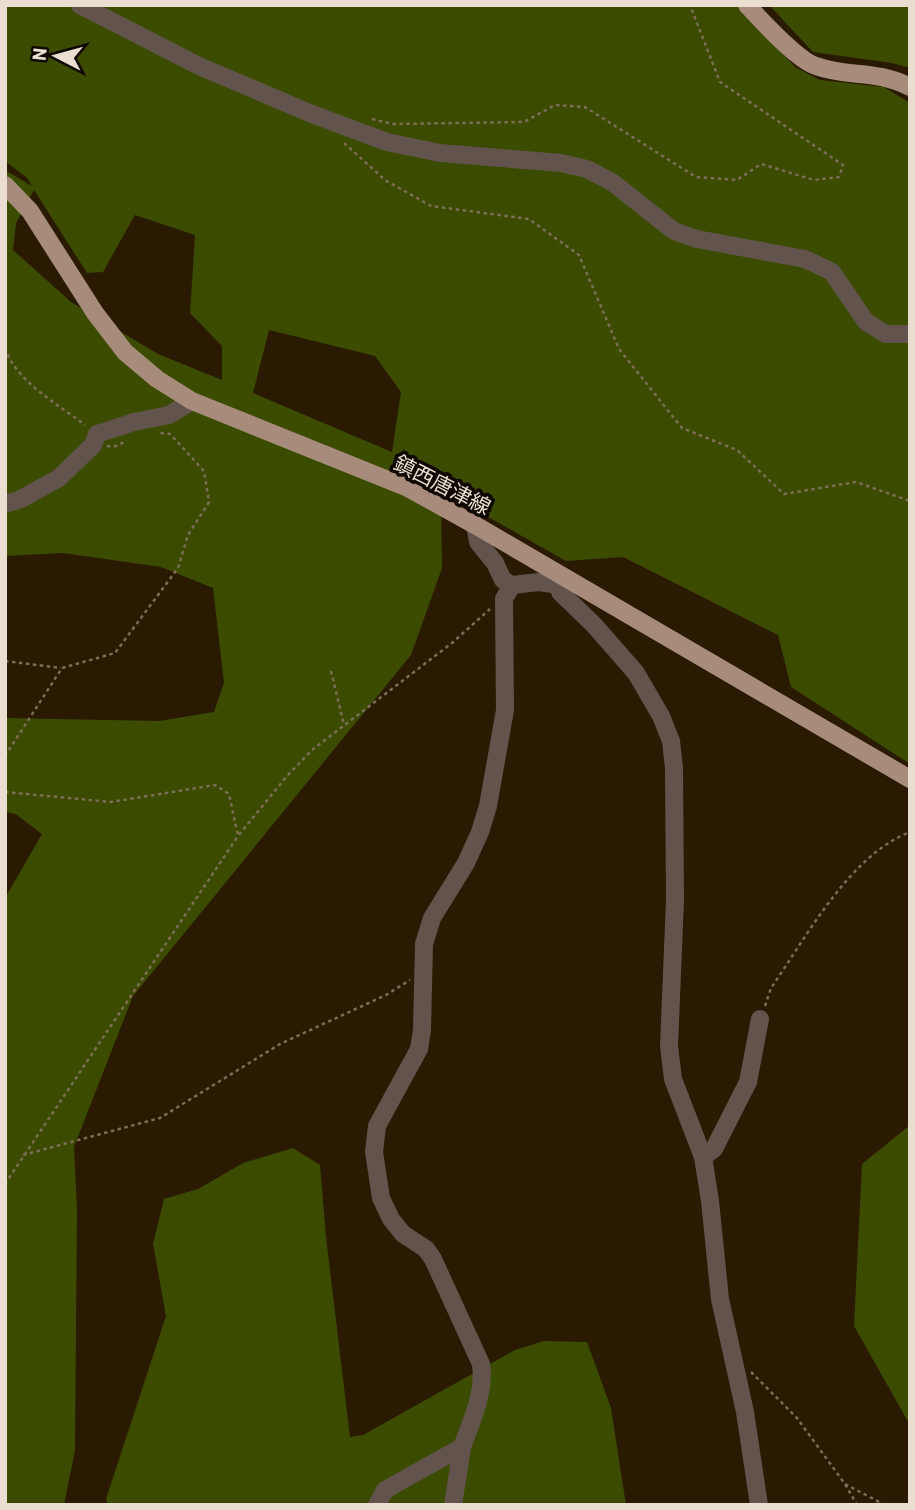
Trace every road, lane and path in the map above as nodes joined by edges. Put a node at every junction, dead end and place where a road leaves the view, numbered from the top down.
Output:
1 (80, 5) edge
2 (690, 5) edge
3 (747, 5) edge
4 (910, 87) edge
5 (365, 118) dead end
6 (340, 139) dead end
7 (5, 185) edge
8 (910, 334) edge
9 (5, 348) edge
10 (192, 401) junction
11 (150, 432) dead end
12 (138, 437) dead end
13 (95, 440) junction
14 (910, 500) edge
15 (5, 504) edge
16 (475, 525) junction
17 (561, 581) junction
18 (508, 592) junction
19 (5, 661) edge
20 (62, 668) junction
21 (331, 671) dead end
22 (344, 725) junction
23 (5, 756) edge
24 (910, 779) edge
25 (5, 792) edge
26 (910, 832) edge
27 (237, 836) junction
28 (422, 972) junction
29 (760, 1018) joint
30 (23, 1155) junction
31 (703, 1157) junction
32 (5, 1184) edge
33 (750, 1371) dead end
34 (463, 1447) junction
35 (845, 1484) junction
36 (377, 1505) edge
37 (453, 1505) edge
38 (759, 1505) edge
39 (857, 1505) edge
40 (885, 1505) edge

1 - 8 street
2 - 5 path
3 - 4 main road
6 - 14 path
7 - 10 main road, 鎮西唐津線
9 - 13 path
10 - 13 street
10 - 16 main road, 鎮西唐津線
11 - 20 path
12 - 13 path
13 - 15 street
16 - 17 main road, 鎮西唐津線
16 - 18 street
17 - 18 street
17 - 24 main road, 鎮西唐津線
17 - 31 street
18 - 22 path
18 - 28 street
19 - 20 path
20 - 23 path
21 - 22 path
22 - 27 path
25 - 27 path
26 - 29 path
27 - 30 path
28 - 30 path
28 - 34 street
29 - 31 street
30 - 32 path
31 - 38 street
33 - 35 path
34 - 36 street
34 - 37 street
35 - 39 path
35 - 40 path

